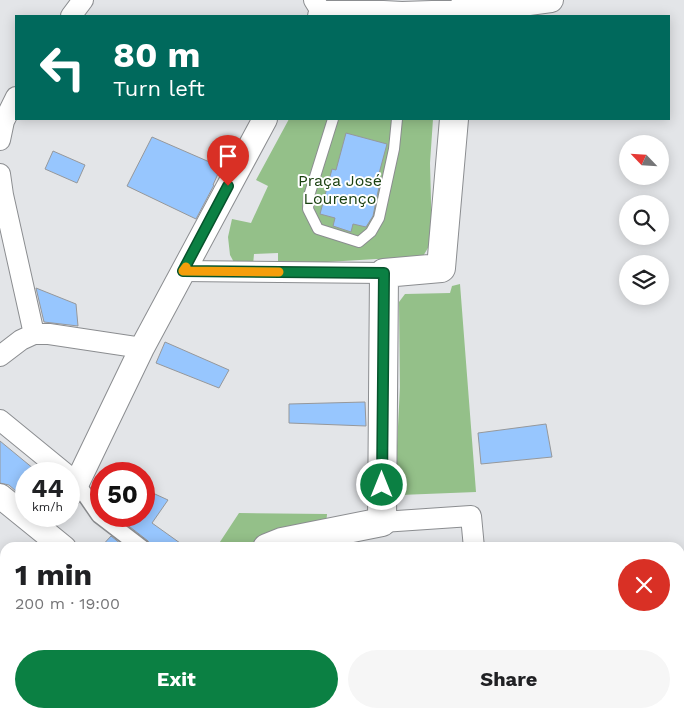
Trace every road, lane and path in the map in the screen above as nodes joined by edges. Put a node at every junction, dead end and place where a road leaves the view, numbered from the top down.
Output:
1 (83, 0) edge
2 (551, 0) edge
3 (464, 9) edge
4 (319, 10) edge
5 (72, 15) edge
6 (392, 15) edge
7 (15, 99) edge
8 (264, 120) edge
9 (333, 120) edge
10 (397, 120) edge
11 (454, 120) edge
12 (0, 140) edge
13 (0, 174) edge
14 (183, 271) junction
15 (384, 273) junction
16 (34, 334) junction
17 (142, 348) junction
18 (0, 356) edge
19 (0, 420) edge
20 (47, 462) edge
21 (80, 463) edge
22 (80, 493) edge
23 (0, 496) edge
24 (15, 504) edge
25 (382, 522) junction
26 (51, 527) edge
27 (60, 542) edge
28 (134, 542) edge
29 (282, 542) edge
30 (473, 542) edge

1 - 5 street
2 - 3 street
3 - 6 street
4 - 6 street
7 - 12 street
8 - 14 street
9 - 10 lane
11 - 15 main road
13 - 16 street
14 - 15 street
14 - 17 street
15 - 25 main road
16 - 17 street
16 - 18 street
17 - 21 street
19 - 20 street
22 - 28 street
23 - 24 street
25 - 29 main road
25 - 30 street
26 - 27 street

